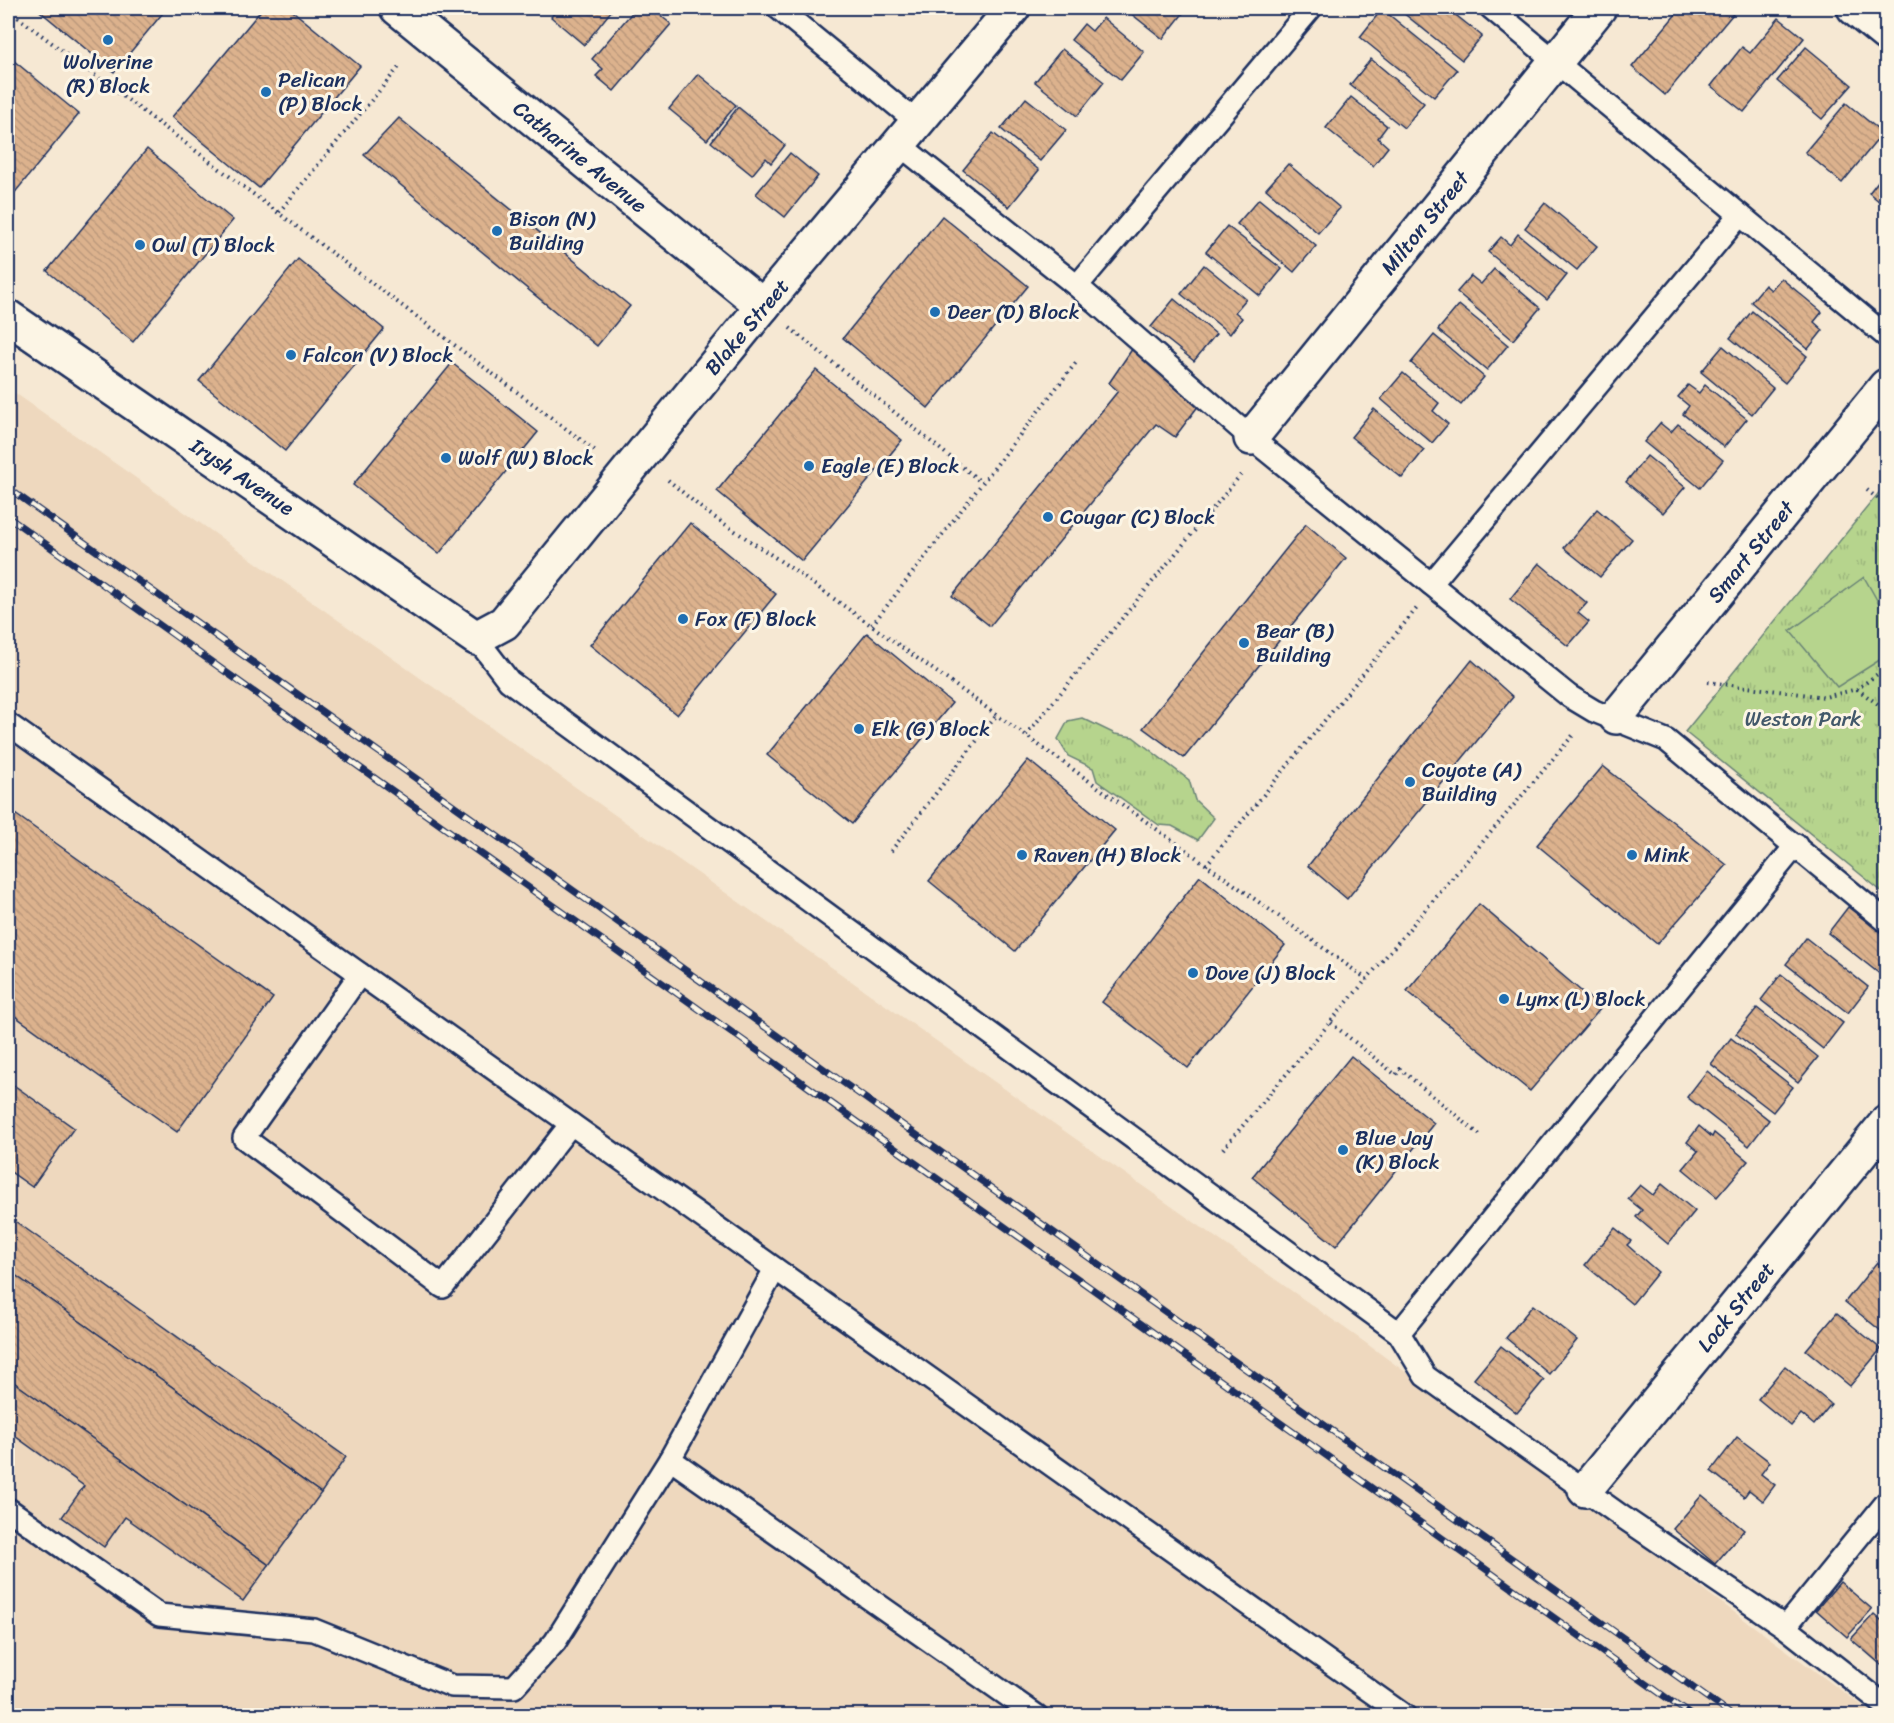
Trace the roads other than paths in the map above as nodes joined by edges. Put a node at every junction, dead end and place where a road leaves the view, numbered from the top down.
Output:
1 (397, 8) edge
2 (778, 8) edge
3 (1013, 8) edge
4 (1311, 8) edge
5 (1491, 8) edge
6 (1599, 8) edge
7 (1854, 8) edge
8 (1887, 34) edge
9 (1557, 59) junction
10 (909, 134) junction
11 (1740, 214) junction
12 (1077, 286) junction
13 (763, 306) junction
14 (8, 317) edge
15 (1887, 336) edge
16 (1887, 386) edge
17 (1257, 443) junction
18 (1433, 586) junction
19 (476, 638) junction
20 (1605, 714) junction
21 (8, 724) edge
22 (1796, 845) junction
23 (1887, 921) edge
24 (360, 974) junction
25 (1887, 1123) edge
26 (571, 1124) junction
27 (775, 1269) junction
28 (1399, 1333) junction
29 (670, 1459) junction
30 (1585, 1490) junction
31 (1887, 1503) edge
32 (8, 1509) edge
33 (1785, 1627) junction
34 (1887, 1706) edge
35 (1037, 1716) edge
36 (1405, 1716) edge

1 - 13 street, Catharine Avenue
2 - 10 lane
3 - 10 street, Blake Street
4 - 12 lane
5 - 9 lane
6 - 9 street, Milton Street
7 - 8 street
9 - 11 lane
9 - 17 street, Milton Street
10 - 12 lane
10 - 13 street, Blake Street
11 - 15 lane
11 - 18 lane
12 - 17 lane
13 - 19 street, Blake Street
14 - 19 street, Irysh Avenue
16 - 20 street, Smart Street
17 - 18 lane
18 - 20 lane
19 - 28 lane
20 - 22 lane
21 - 24 lane
22 - 23 lane
22 - 28 lane
24 - 26 lane
24 - 26 lane
25 - 30 street, Lock Street
26 - 27 lane
27 - 29 lane
27 - 36 lane
28 - 30 lane
29 - 32 lane
29 - 35 lane
30 - 33 lane
31 - 33 lane
33 - 34 lane

